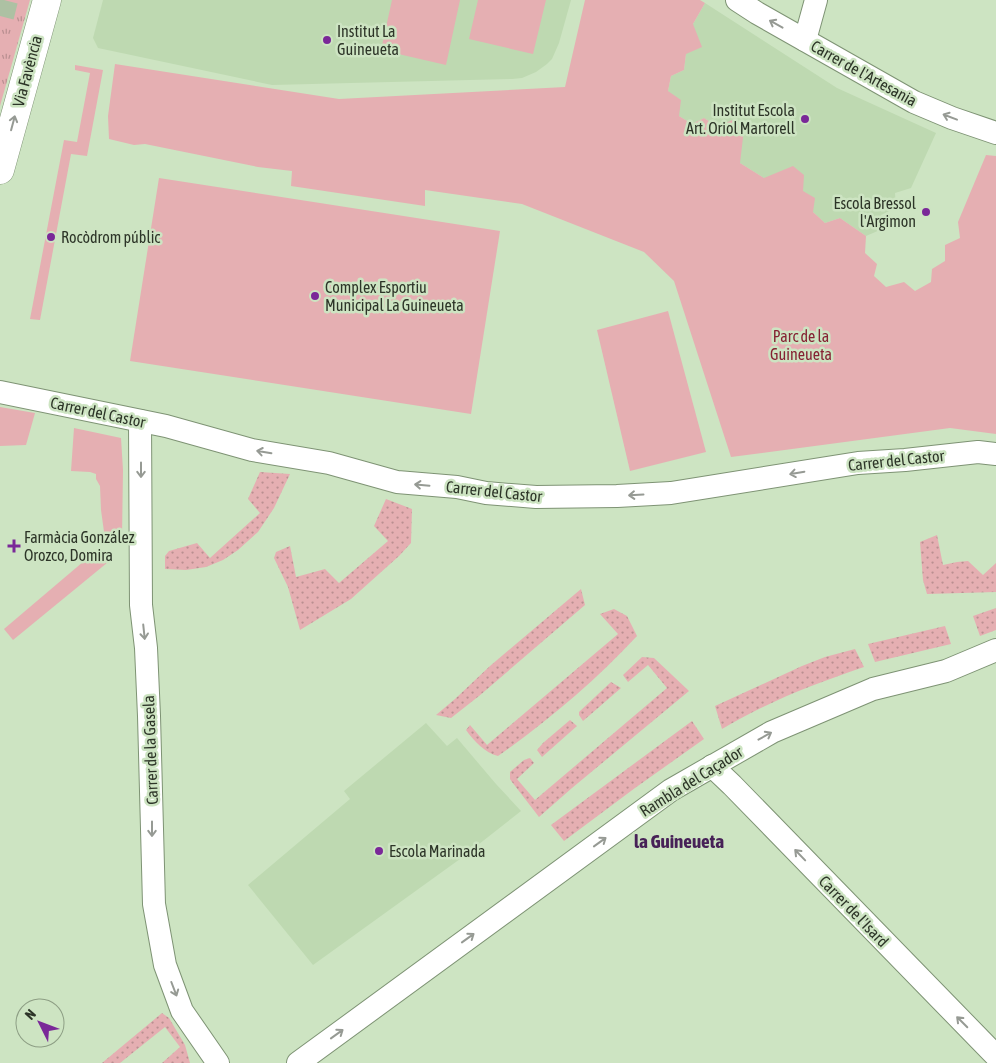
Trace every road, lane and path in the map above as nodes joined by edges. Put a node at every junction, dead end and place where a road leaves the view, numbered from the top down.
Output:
1 (47, 0) edge
2 (738, 0) edge
3 (816, 0) edge
4 (805, 40) junction
5 (996, 133) edge
6 (0, 170) edge
7 (0, 392) edge
8 (140, 421) junction
9 (996, 454) edge
10 (996, 650) edge
11 (712, 766) junction
12 (996, 1056) edge
13 (218, 1063) edge
14 (298, 1063) edge

6 -> 1 street, Via Favència
4 -> 2 street, Carrer de l'Artesania
3 - 4 street
5 -> 4 street, Carrer de l'Artesania
7 - 8 street, Carrer del Castor
9 -> 8 street, Carrer del Castor
8 -> 13 street, Carrer de la Gasela
11 -> 10 street, Rambla del Caçador
12 -> 11 street, Carrer de l'Isard
14 -> 11 street, Rambla del Caçador

